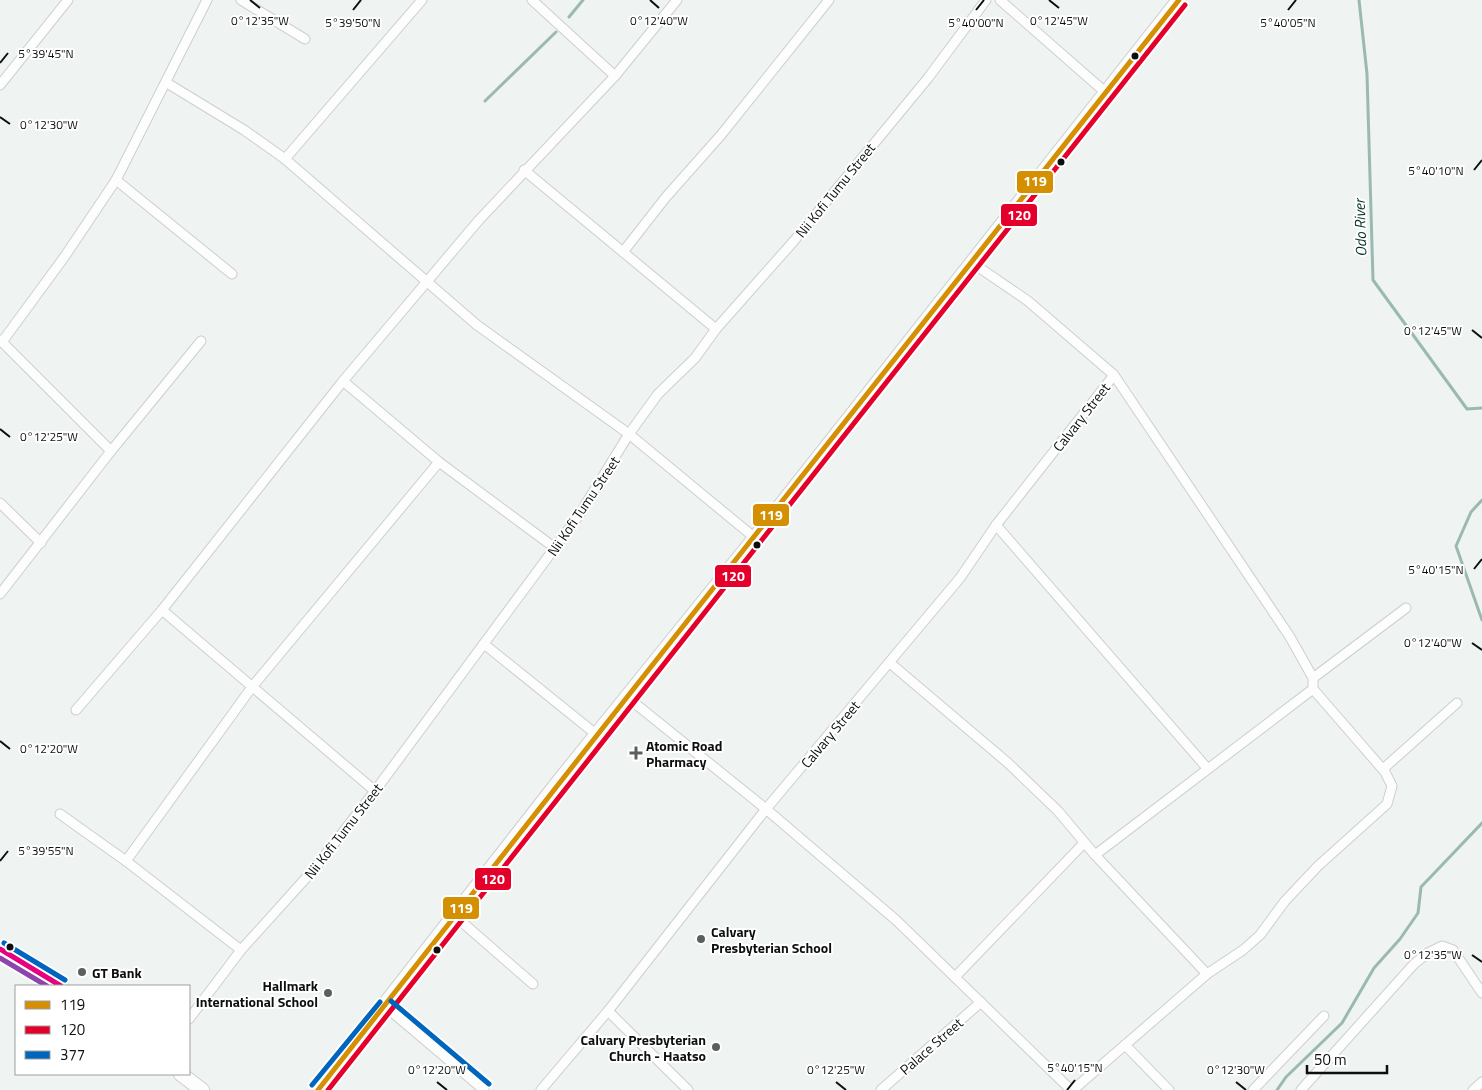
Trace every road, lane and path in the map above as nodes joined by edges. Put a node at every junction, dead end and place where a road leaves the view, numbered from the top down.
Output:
1 (68, 0) edge
2 (207, 0) edge
3 (241, 0) edge
4 (422, 0) edge
5 (532, 0) edge
6 (677, 0) edge
7 (829, 0) edge
8 (986, 0) edge
9 (1000, 0) edge
10 (1179, 0) edge
11 (305, 39) dead end
12 (615, 76) junction
13 (167, 83) junction
14 (0, 85) edge
15 (1105, 92) junction
16 (285, 159) junction
17 (524, 170) junction
18 (116, 180) junction
19 (623, 252) junction
20 (971, 262) junction
21 (232, 274) dead end
22 (428, 281) junction
23 (716, 329) junction
24 (1, 341) edge
25 (201, 341) dead end
26 (1114, 375) junction
27 (343, 381) junction
28 (629, 434) junction
29 (111, 452) junction
30 (439, 462) junction
31 (0, 504) edge
32 (996, 525) junction
33 (755, 538) junction
34 (41, 544) junction
35 (555, 548) junction
36 (0, 594) edge
37 (1406, 608) dead end
38 (162, 610) junction
39 (484, 644) junction
40 (890, 663) junction
41 (1312, 678) junction
42 (252, 687) junction
43 (1313, 689) junction
44 (627, 697) junction
45 (1457, 703) dead end
46 (76, 710) dead end
47 (597, 735) junction
48 (1207, 768) junction
49 (1382, 769) junction
50 (375, 791) junction
51 (766, 809) junction
52 (60, 814) dead end
53 (1084, 843) junction
54 (1095, 855) junction
55 (126, 861) junction
56 (455, 916) junction
57 (0, 949) edge
58 (242, 950) junction
59 (1207, 974) junction
60 (956, 976) junction
61 (56, 983) edge
62 (533, 984) dead end
63 (1482, 992) edge
64 (981, 1002) junction
65 (386, 1007) junction
66 (608, 1011) junction
67 (1324, 1016) dead end
68 (190, 1018) edge
69 (1125, 1045) junction
70 (182, 1075) edge
71 (1482, 1082) edge
72 (202, 1090) edge
73 (318, 1090) edge
74 (484, 1090) edge
75 (541, 1090) edge
76 (688, 1090) edge
77 (881, 1090) edge
78 (1072, 1090) edge
79 (1168, 1090) edge
80 (1253, 1090) edge
81 (1301, 1090) edge
82 (1473, 1090) edge

1 - 14 street
2 - 13 street
3 - 11 street
4 - 16 street
5 - 12 street
6 - 12 street
7 - 19 street
8 - 23 street, Nii Kofi Tumu Street
9 - 15 street
10 - 15 main road
12 - 17 street
13 - 16 street
13 - 18 street
15 - 20 main road
16 - 22 street
17 - 19 street
17 - 22 street
18 - 21 street
18 - 24 street
19 - 23 street
20 - 26 street
20 - 33 main road
22 - 27 street
22 - 28 street
23 - 28 street, Nii Kofi Tumu Street
24 - 29 street
25 - 29 street
26 - 32 street, Calvary Street
26 - 41 street
27 - 30 street
27 - 38 street
28 - 33 street
28 - 35 street, Nii Kofi Tumu Street
29 - 34 street
30 - 35 street
30 - 42 street
31 - 34 street
32 - 40 street, Calvary Street
32 - 48 street
33 - 44 main road
34 - 36 street
35 - 39 street, Nii Kofi Tumu Street
37 - 41 street
38 - 42 street
38 - 46 street
39 - 47 street
39 - 50 street, Nii Kofi Tumu Street
40 - 51 street, Calvary Street
40 - 53 street
41 - 43 street
42 - 50 street
42 - 55 street
43 - 48 street
43 - 49 street
44 - 47 main road
44 - 51 street
45 - 49 street
47 - 56 main road
48 - 54 street
49 - 59 street
50 - 58 street, Nii Kofi Tumu Street
51 - 60 street
51 - 66 street, Calvary Street
52 - 55 street
53 - 54 street
53 - 60 street
54 - 59 street
55 - 58 street
56 - 62 street
56 - 65 main road
57 - 61 main road
58 - 68 street, Nii Kofi Tumu Street
59 - 69 street
60 - 64 street
63 - 81 street
64 - 77 street, Palace Street
64 - 78 street
65 - 73 main road
65 - 74 street
66 - 75 street, Calvary Street
66 - 76 street
67 - 80 street
69 - 78 street
69 - 79 street
70 - 72 main road
71 - 82 street

